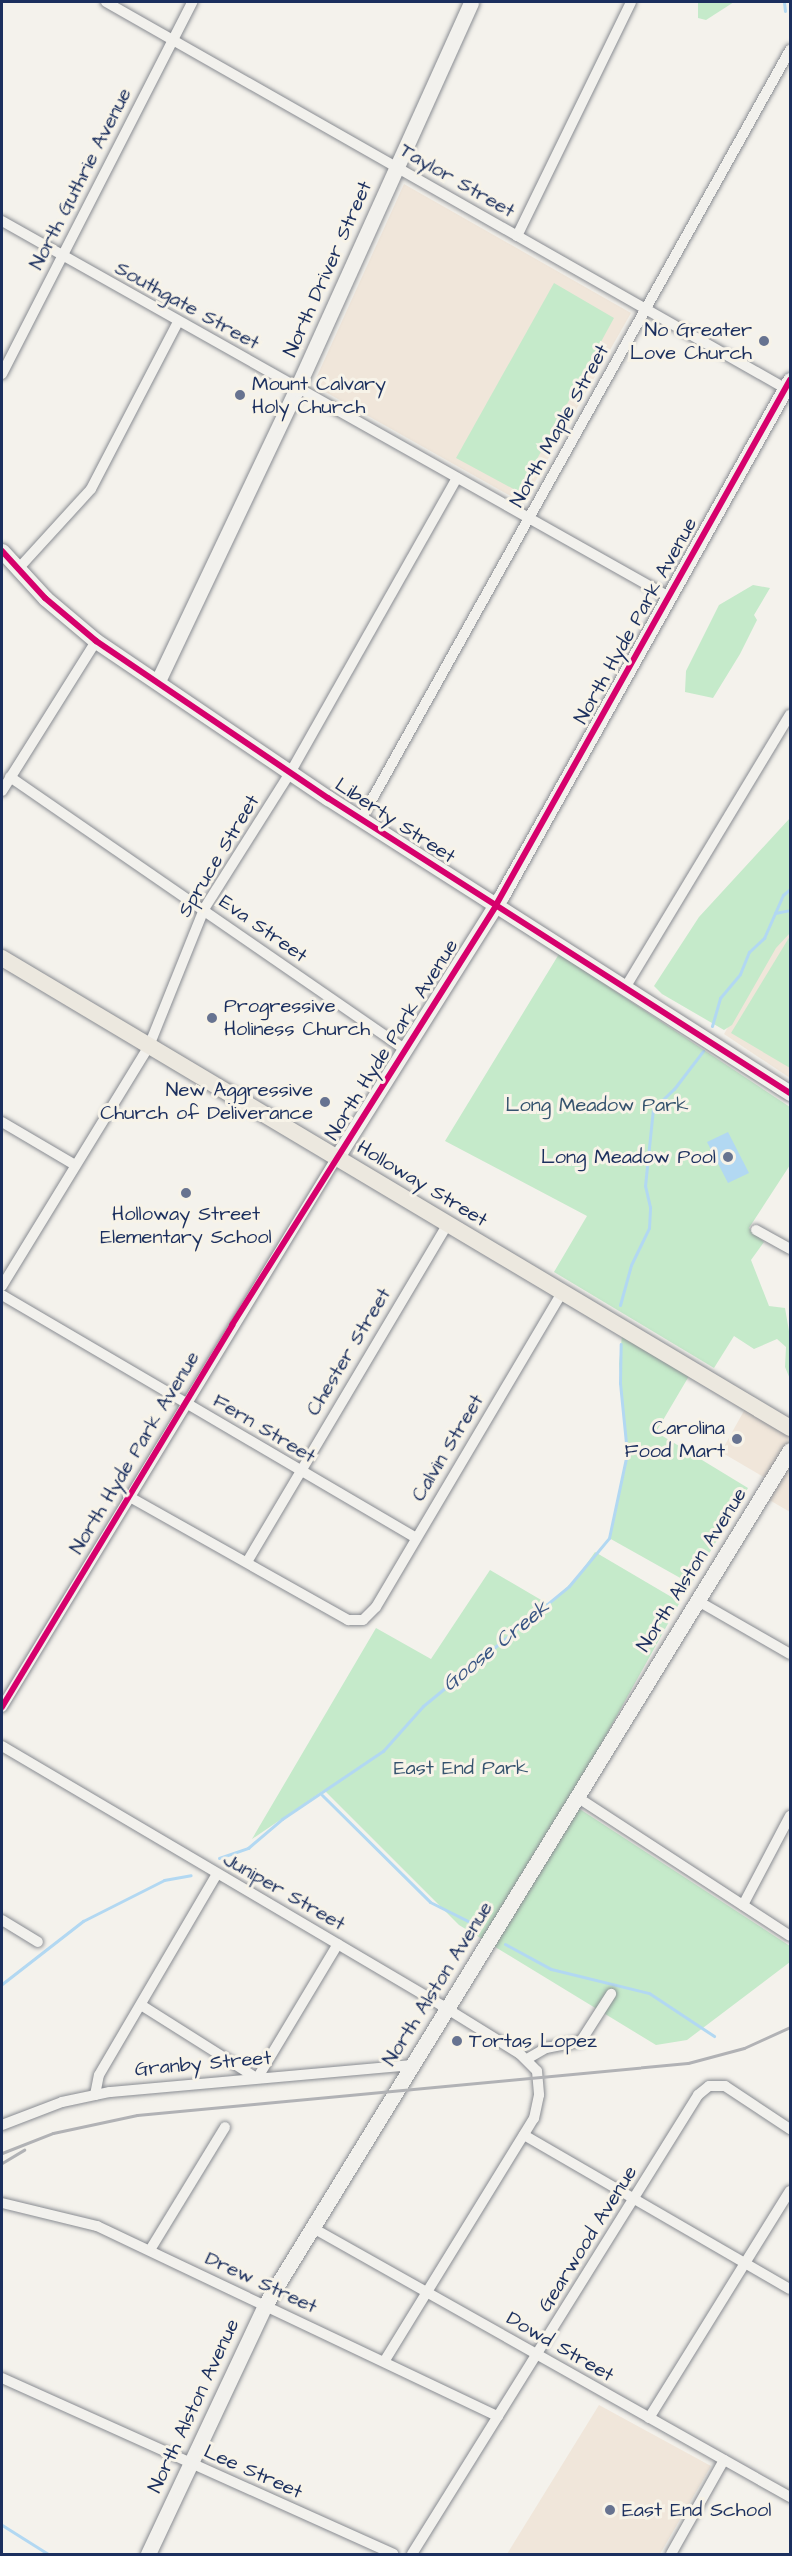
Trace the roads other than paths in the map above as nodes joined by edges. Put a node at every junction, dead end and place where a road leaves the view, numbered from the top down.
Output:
1 (106, 2) edge
2 (192, 2) edge
3 (471, 2) edge
4 (631, 2) edge
5 (173, 40) junction
6 (790, 50) edge
7 (397, 167) junction
8 (2, 221) edge
9 (517, 236) junction
10 (62, 256) junction
11 (645, 310) junction
12 (178, 322) junction
13 (2, 374) edge
14 (789, 386) edge
15 (297, 388) junction
16 (457, 478) junction
17 (530, 519) junction
18 (2, 551) edge
19 (18, 569) junction
20 (669, 597) junction
21 (96, 641) junction
22 (158, 681) junction
23 (790, 715) edge
24 (290, 773) junction
25 (10, 777) junction
26 (2, 791) edge
27 (361, 819) junction
28 (496, 905) junction
29 (204, 909) junction
30 (2, 958) edge
31 (625, 988) junction
32 (149, 1046) junction
33 (405, 1049) junction
34 (790, 1094) edge
35 (2, 1122) edge
36 (337, 1157) junction
37 (75, 1165) junction
38 (448, 1224) junction
39 (756, 1230) dead end
40 (790, 1249) edge
41 (2, 1286) edge
42 (562, 1292) junction
43 (2, 1295) edge
44 (184, 1403) junction
45 (790, 1428) edge
46 (790, 1450) edge
47 (300, 1471) junction
48 (128, 1496) junction
49 (416, 1538) junction
50 (247, 1562) junction
51 (698, 1601) junction
52 (790, 1654) edge
53 (2, 1707) edge
54 (2, 1746) edge
55 (577, 1797) junction
56 (790, 1816) edge
57 (217, 1875) junction
58 (742, 1905) junction
59 (2, 1920) edge
60 (790, 1936) edge
61 (38, 1942) dead end
62 (338, 1944) junction
63 (611, 1994) dead end
64 (141, 2005) junction
65 (448, 2008) junction
66 (527, 2059) junction
67 (413, 2065) junction
68 (257, 2077) junction
69 (95, 2095) junction
70 (2, 2125) edge
71 (225, 2127) dead end
72 (790, 2129) edge
73 (524, 2135) junction
74 (790, 2191) edge
75 (635, 2198) junction
76 (2, 2203) edge
77 (313, 2228) junction
78 (150, 2250) junction
79 (748, 2261) junction
80 (790, 2289) edge
81 (426, 2290) junction
82 (265, 2305) junction
83 (537, 2355) junction
84 (385, 2360) junction
85 (2, 2378) edge
86 (498, 2416) junction
87 (649, 2418) junction
88 (724, 2460) junction
89 (191, 2464) junction
90 (790, 2498) edge
91 (148, 2554) edge
92 (393, 2554) edge
93 (412, 2554) edge
94 (670, 2554) edge

1 - 5 street, Taylor Street
2 - 5 street, North Guthrie Avenue
3 - 7 street, North Driver Street
4 - 9 street
5 - 7 street, Taylor Street
5 - 10 street, North Guthrie Avenue
6 - 11 street, North Maple Street
7 - 9 street, Taylor Street
7 - 15 street, North Driver Street
8 - 10 street, Southgate Street
9 - 11 street, Taylor Street
10 - 12 street, Southgate Street
10 - 13 street, North Guthrie Avenue
11 - 14 street, Taylor Street
11 - 17 street, North Maple Street
12 - 15 street, Southgate Street
12 - 19 street
14 - 20 street, North Hyde Park Avenue
15 - 16 street, Southgate Street
15 - 22 street, North Driver Street
16 - 17 street, Southgate Street
16 - 24 street, Spruce Street
17 - 20 street, Southgate Street
17 - 27 street, North Maple Street
18 - 19 street, Liberty Street
19 - 21 street, Liberty Street
20 - 28 street, North Hyde Park Avenue
21 - 22 street, Liberty Street
21 - 25 street
22 - 24 street, Liberty Street
23 - 31 street
24 - 27 street, Liberty Street
24 - 29 street, Spruce Street
25 - 26 street
25 - 29 street, Eva Street
27 - 28 street, Liberty Street
28 - 31 street, Liberty Street
28 - 33 street, North Hyde Park Avenue
29 - 32 street, Spruce Street
29 - 33 street, Eva Street
30 - 32 main road, Holloway Street
31 - 34 street, Liberty Street
32 - 36 main road, Holloway Street
32 - 37 street, Spruce Street
33 - 36 street, North Hyde Park Avenue
35 - 37 street
36 - 38 main road, Holloway Street
36 - 44 street, North Hyde Park Avenue
37 - 41 street, Spruce Street
38 - 42 main road, Holloway Street
38 - 47 street, Chester Street
39 - 40 street
42 - 45 main road, Holloway Street
42 - 49 street, Calvin Street
43 - 44 street, Fern Street
44 - 47 street, Fern Street
44 - 48 street, North Hyde Park Avenue
46 - 51 street, North Alston Avenue
47 - 49 street, Fern Street
47 - 50 street, Chester Street
48 - 50 street
48 - 53 street, North Hyde Park Avenue
49 - 50 street, Calvin Street
51 - 52 street
51 - 55 street, North Alston Avenue
54 - 57 street, Juniper Street
55 - 58 street
55 - 65 street, North Alston Avenue
56 - 58 street
57 - 62 street, Juniper Street
57 - 64 street
58 - 60 street
59 - 61 street
62 - 65 street, Juniper Street
62 - 68 street
63 - 66 street
64 - 68 street
64 - 69 street
65 - 66 street, Juniper Street
65 - 67 street, North Alston Avenue
66 - 73 street, Juniper Street
67 - 68 street, Granby Street
67 - 77 street, North Alston Avenue
68 - 69 street, Granby Street
69 - 70 street, Granby Street
71 - 78 street
72 - 75 street, Gearwood Avenue
73 - 75 street
73 - 81 street
74 - 79 street
75 - 79 street
75 - 83 street, Gearwood Avenue
76 - 78 street, Drew Street
77 - 81 street, Dowd Street
77 - 82 street, North Alston Avenue
78 - 82 street, Drew Street
79 - 80 street
79 - 87 street
81 - 83 street, Dowd Street
81 - 84 street
82 - 84 street, Drew Street
82 - 89 street, North Alston Avenue
83 - 86 street, Gearwood Avenue
83 - 87 street, Dowd Street
84 - 86 street, Drew Street
85 - 89 street, Lee Street
86 - 93 street, Gearwood Avenue
87 - 88 street, Dowd Street
88 - 90 street, Dowd Street
88 - 94 street
89 - 91 street, North Alston Avenue
89 - 92 street, Lee Street

